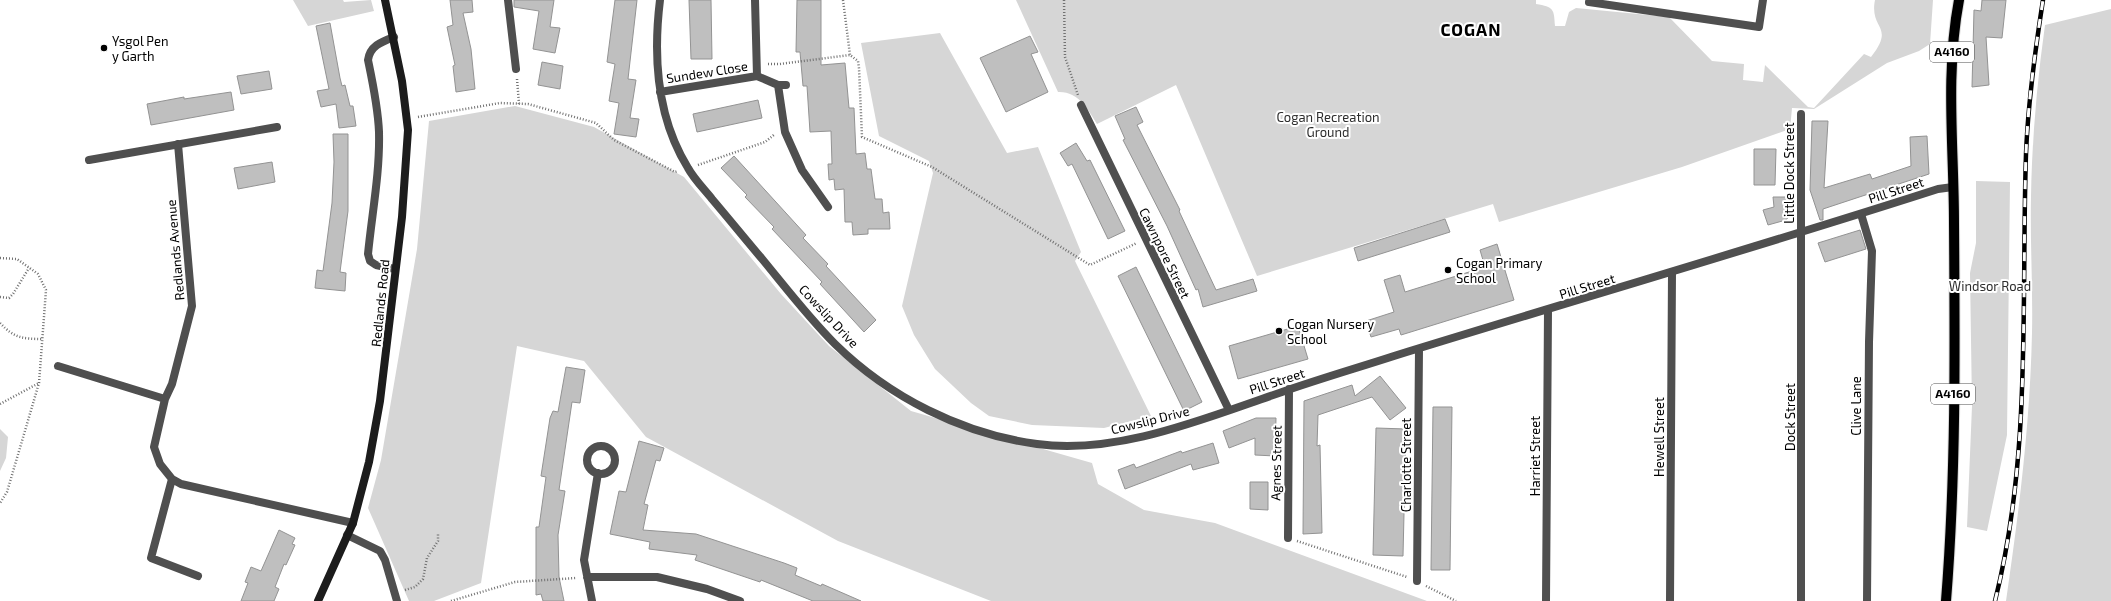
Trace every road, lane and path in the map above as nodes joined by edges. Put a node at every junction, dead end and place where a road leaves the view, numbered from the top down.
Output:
1 (385, 0) edge
2 (508, 0) edge
3 (660, 0) edge
4 (755, 0) edge
5 (843, 0) edge
6 (1064, 0) edge
7 (1763, 0) edge
8 (1959, 0) edge
9 (1589, 2) dead end
10 (394, 37) junction
11 (850, 56) junction
12 (756, 63) junction
13 (516, 69) joint
14 (757, 76) junction
15 (660, 92) junction
16 (519, 104) junction
17 (1081, 105) joint
18 (1801, 114) dead end
19 (407, 118) junction
20 (784, 126) junction
21 (277, 127) dead end
22 (178, 144) junction
23 (89, 160) dead end
24 (687, 168) junction
25 (1953, 187) junction
26 (828, 207) dead end
27 (1861, 214) junction
28 (1802, 232) junction
29 (1144, 240) junction
30 (0, 258) edge
31 (29, 268) junction
32 (396, 268) junction
33 (1672, 272) junction
34 (0, 297) edge
35 (1548, 310) junction
36 (0, 323) edge
37 (43, 339) junction
38 (1419, 349) junction
39 (58, 366) dead end
40 (40, 383) junction
41 (1290, 389) junction
42 (165, 399) junction
43 (0, 404) edge
44 (1229, 410) junction
45 (598, 473) dead end
46 (172, 479) junction
47 (0, 504) edge
48 (352, 523) junction
49 (438, 533) dead end
50 (347, 535) junction
51 (1288, 538) joint
52 (198, 576) dead end
53 (587, 577) junction
54 (1417, 581) junction
55 (402, 591) dead end
56 (318, 601) edge
57 (397, 601) edge
58 (452, 601) edge
59 (592, 601) edge
60 (740, 601) edge
61 (1456, 601) edge
62 (1546, 601) edge
63 (1670, 601) edge
64 (1801, 601) edge
65 (1867, 601) edge
66 (1946, 601) edge

1 - 10 main road, Redlands Road
2 - 13 street
3 - 15 street, Cowslip Drive
4 - 12 street, Sundew Close
5 - 11 path
6 - 17 path
7 - 9 street
8 - 25 main road, A4160
10 - 19 main road, Redlands Road
10 - 32 street
11 - 12 path
11 - 29 path
12 - 14 street, Sundew Close
13 - 16 path
14 - 15 street, Sundew Close
14 - 20 street, Sundew Close
15 - 24 street, Cowslip Drive
16 - 19 path
16 - 24 path
17 - 29 street, Cawnpore Street
18 - 28 street, Little Dock Street
19 - 32 main road, Redlands Road
20 - 24 path
20 - 26 street
21 - 22 street
22 - 23 street
22 - 42 street, Redlands Avenue
24 - 44 street, Cowslip Drive
25 - 27 street, Pill Street
25 - 66 main road, A4160
27 - 28 street, Pill Street
27 - 65 street, Clive Lane
28 - 33 street, Pill Street
28 - 64 street, Dock Street
29 - 44 street, Cawnpore Street
30 - 31 path
31 - 34 path
31 - 37 path
32 - 48 main road, Redlands Road
33 - 35 street, Pill Street
33 - 63 street, Hewell Street
35 - 38 street, Pill Street
35 - 62 street, Harriet Street
36 - 37 path
37 - 40 path
38 - 41 street, Pill Street
38 - 54 street, Charlotte Street
39 - 42 street
40 - 43 path
40 - 47 path
41 - 44 street, Pill Street
41 - 51 street, Agnes Street
42 - 46 street, Redlands Avenue
45 - 53 street
46 - 48 street
46 - 52 street
48 - 50 main road, Redlands Road
49 - 55 path
50 - 56 main road, Redlands Road
50 - 57 street
51 - 54 path
53 - 58 path
53 - 59 street
53 - 60 street
54 - 61 path

